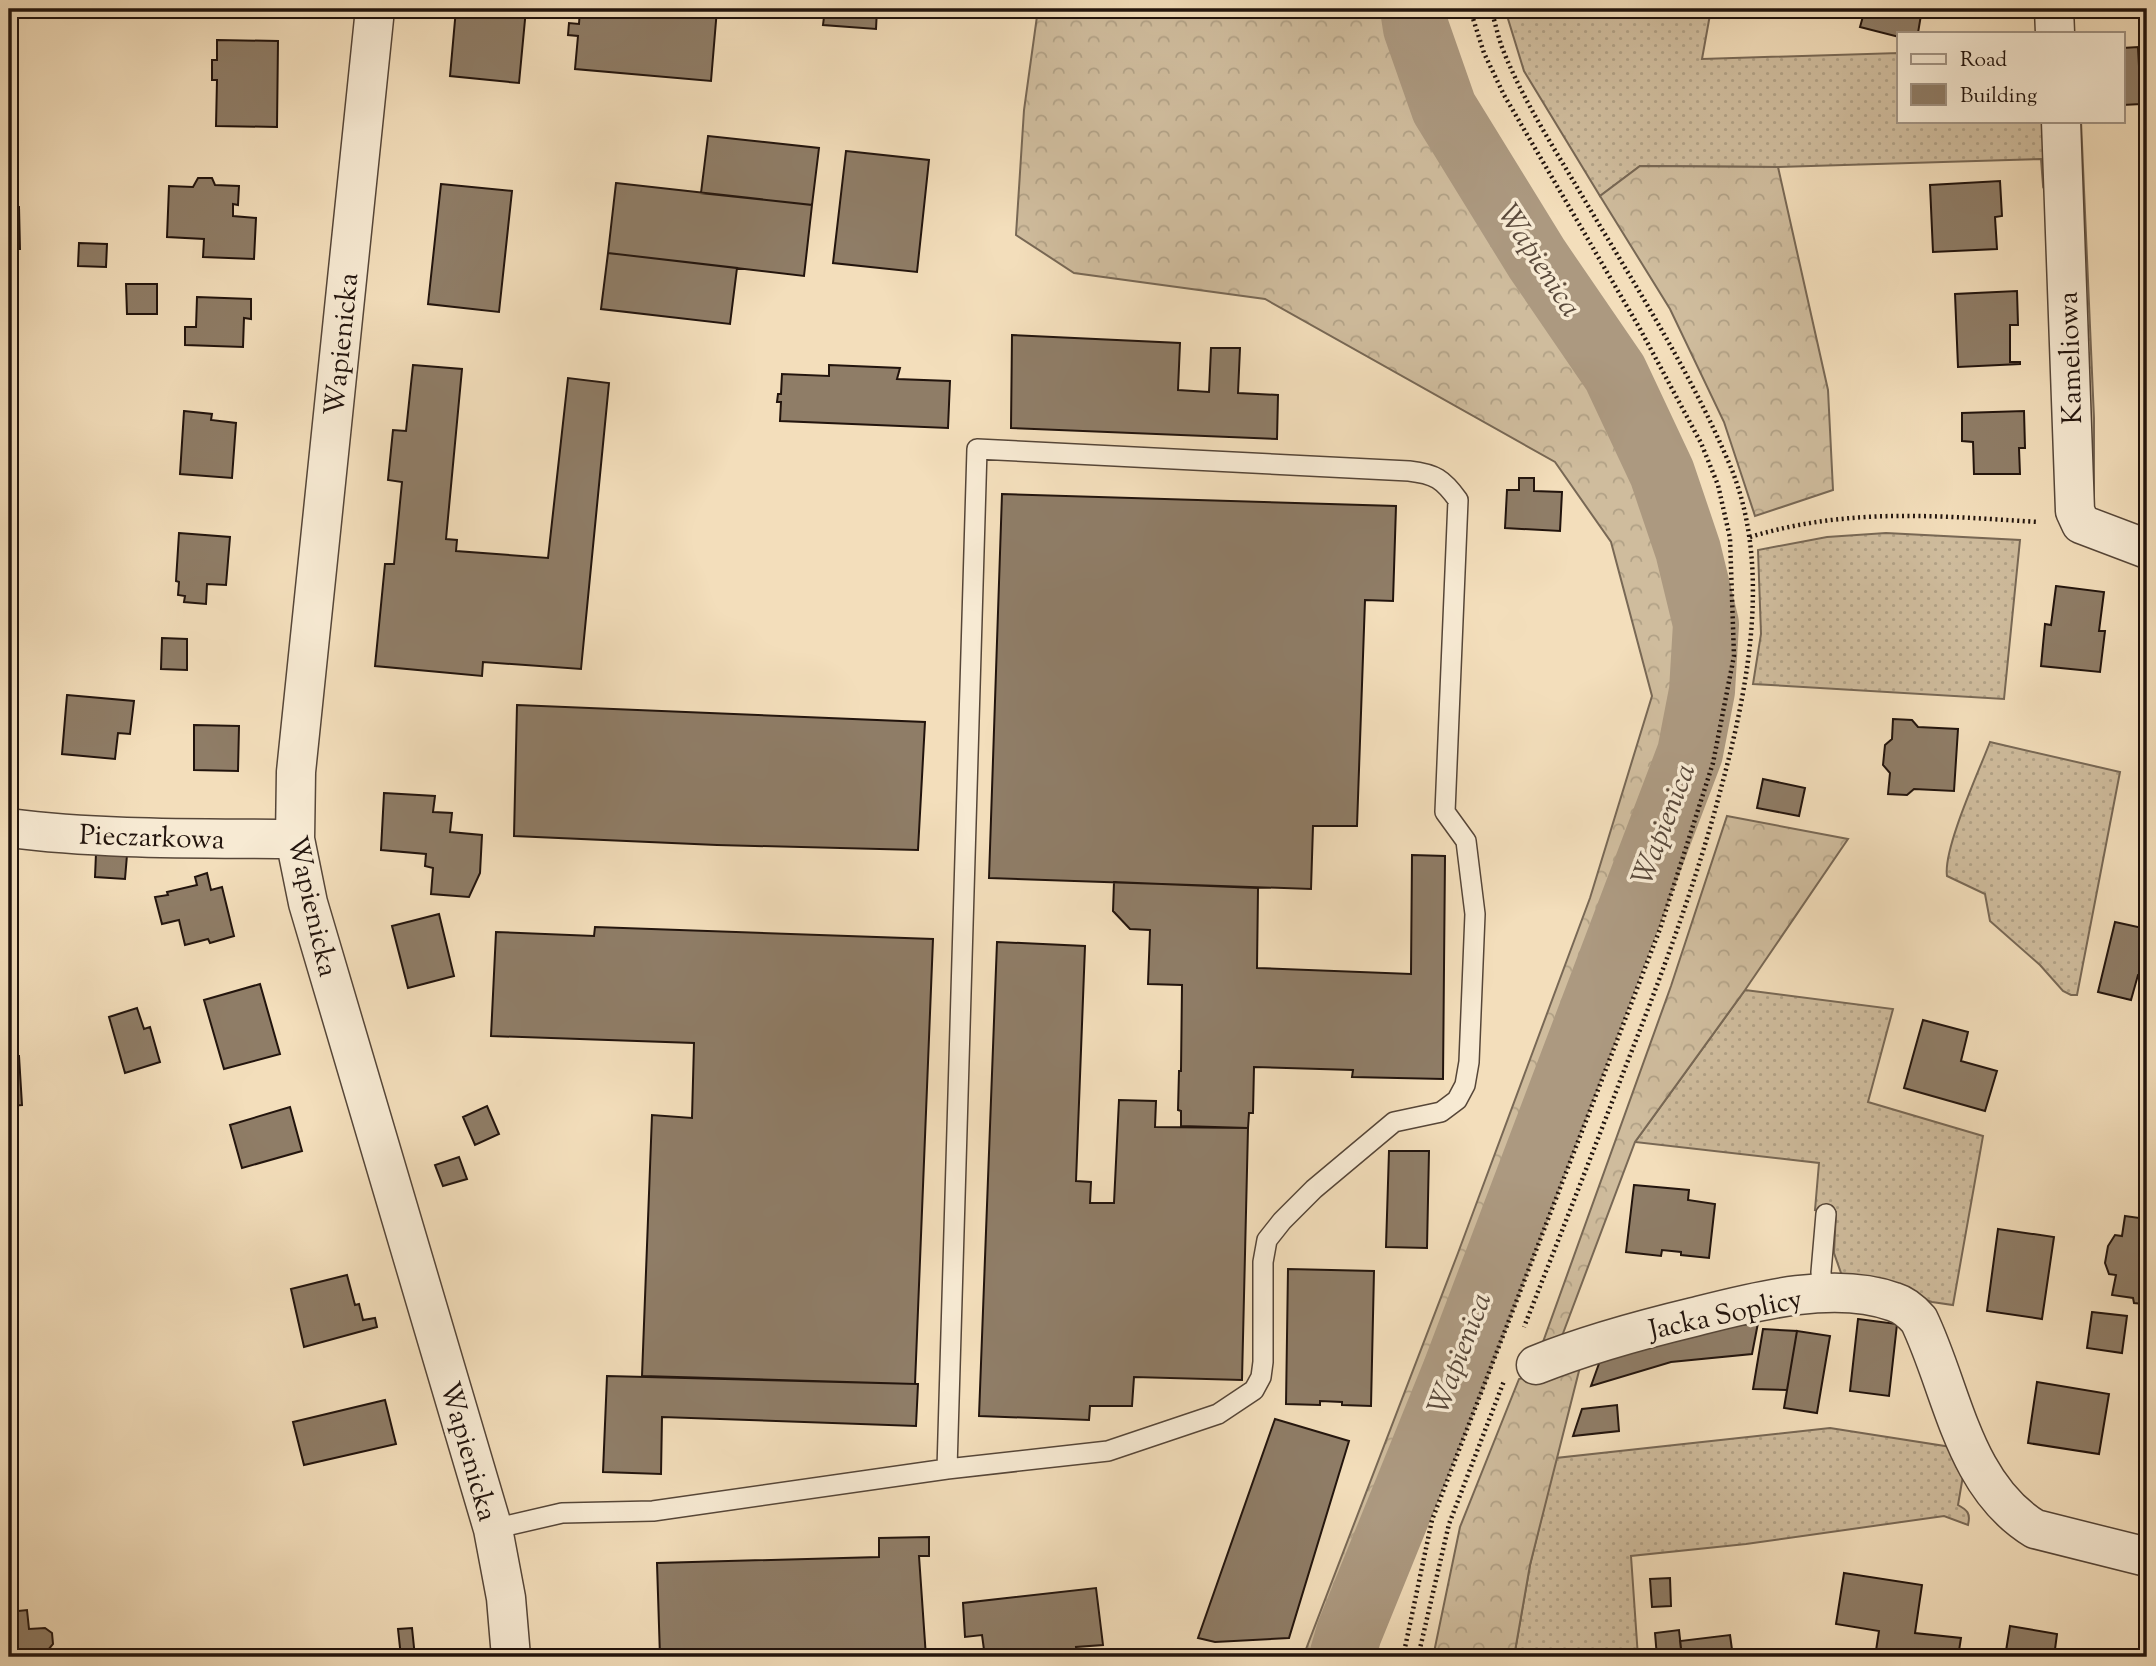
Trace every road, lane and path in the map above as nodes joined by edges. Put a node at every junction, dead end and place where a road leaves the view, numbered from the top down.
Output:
1 (375, 9) edge
2 (1470, 9) edge
3 (1491, 9) edge
4 (2054, 9) edge
5 (2055, 32) edge
6 (2061, 122) edge
7 (2081, 524) junction
8 (1750, 537) junction
9 (2147, 549) edge
10 (9, 828) edge
11 (295, 839) junction
12 (1826, 1214) dead end
13 (1823, 1294) junction
14 (1522, 1356) junction
15 (947, 1469) junction
16 (493, 1528) junction
17 (2147, 1557) edge
18 (511, 1657) edge
19 (1403, 1657) edge
20 (1418, 1657) edge

1 - 11 street, Wapienicka
2 - 19 path
3 - 8 path
4 - 5 street
6 - 7 street, Kameliowa
7 - 8 path
7 - 9 street
8 - 14 path
10 - 11 street, Pieczarkowa
11 - 16 street, Wapienicka
12 - 13 lane
13 - 14 street, Jacka Soplicy
13 - 17 street, Jacka Soplicy
14 - 20 path
15 - 15 lane
15 - 16 lane
16 - 18 street, Wapienicka

